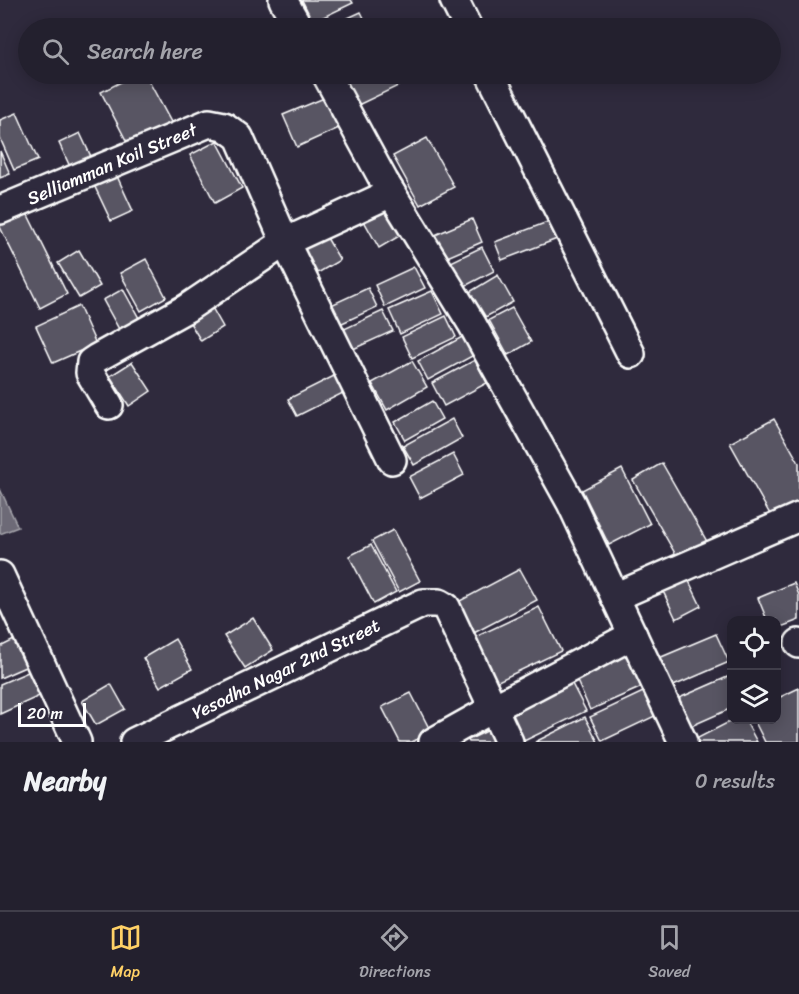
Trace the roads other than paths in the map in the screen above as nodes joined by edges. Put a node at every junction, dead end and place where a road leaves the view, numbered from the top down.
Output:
1 (283, 0) edge
2 (454, 0) edge
3 (293, 18) edge
4 (463, 18) edge
5 (331, 84) edge
6 (495, 84) edge
7 (391, 193) junction
8 (0, 210) edge
9 (285, 242) junction
10 (631, 354) dead end
11 (109, 405) dead end
12 (392, 460) dead end
13 (799, 517) edge
14 (0, 575) edge
15 (615, 597) junction
16 (633, 635) junction
17 (492, 709) junction
18 (74, 741) edge
19 (134, 742) edge
20 (433, 742) edge
21 (509, 742) edge
22 (683, 742) edge

1 - 3 street
2 - 4 street
5 - 7 street
6 - 10 street
7 - 9 street
7 - 15 street
8 - 9 street, Selliamman Koil Street
9 - 11 street
9 - 12 street
13 - 15 street
14 - 18 street
15 - 16 street
16 - 17 street
16 - 22 street
17 - 19 street, Yesodha Nagar 2nd Street
17 - 20 street
17 - 21 street

